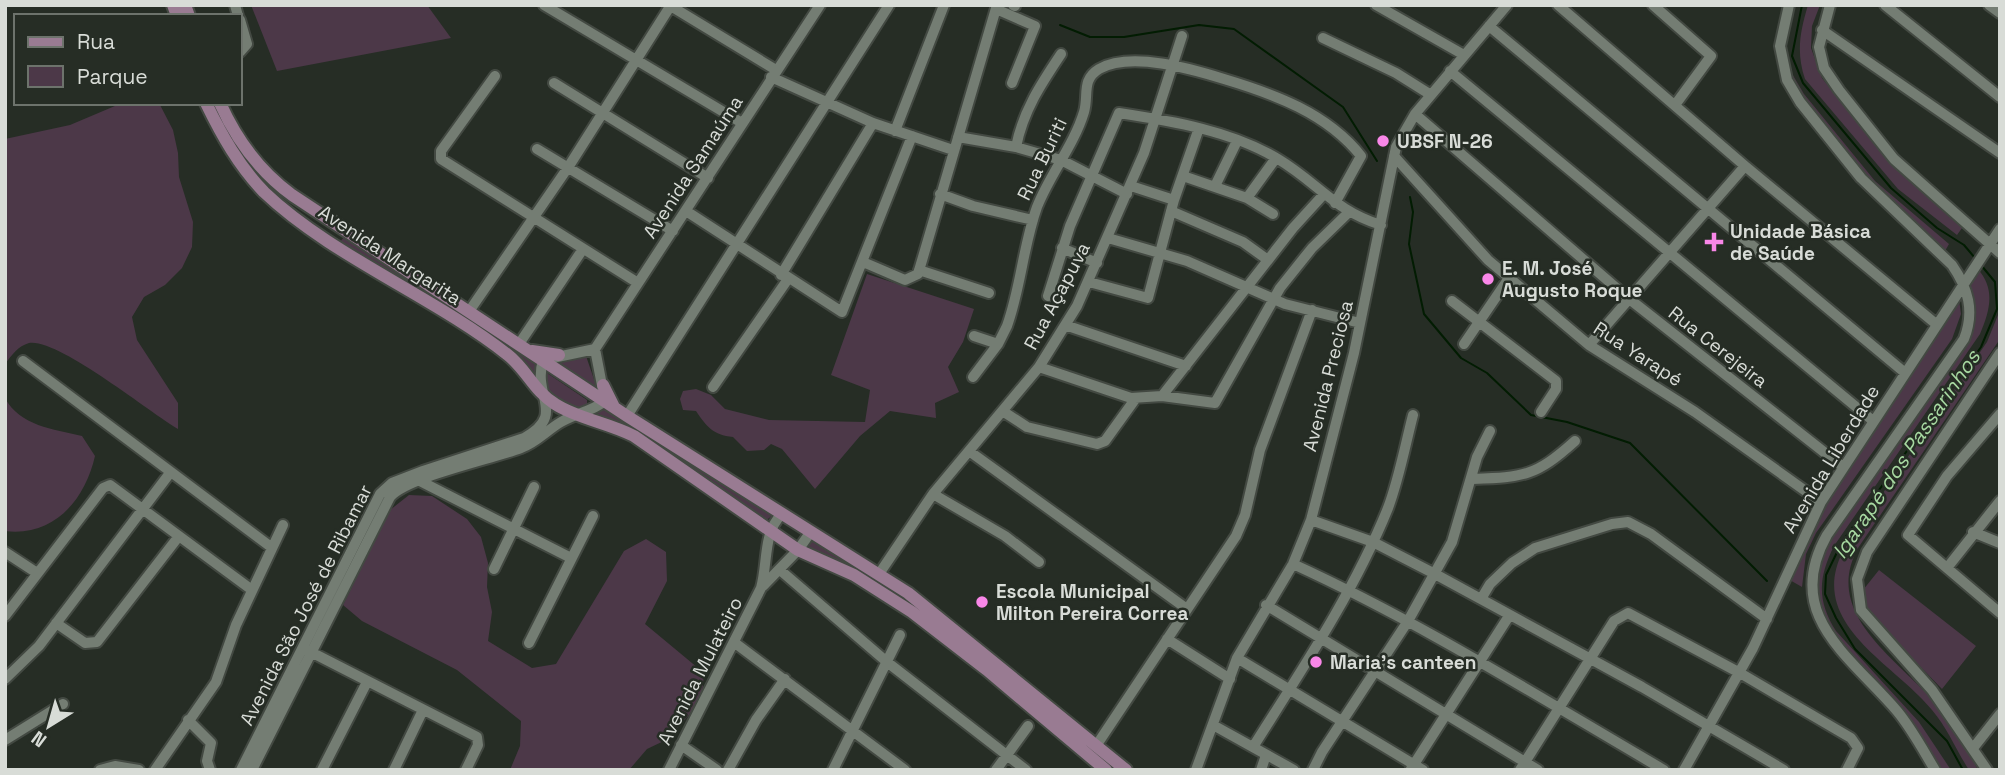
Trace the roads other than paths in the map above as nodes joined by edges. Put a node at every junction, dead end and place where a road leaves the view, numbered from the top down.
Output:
1 (544, 5) edge
2 (670, 5) edge
3 (820, 5) edge
4 (889, 5) edge
5 (944, 5) edge
6 (1376, 5) edge
7 (1490, 5) edge
8 (1507, 5) edge
9 (1558, 5) edge
10 (1653, 5) edge
11 (1789, 5) edge
12 (1830, 5) edge
13 (1885, 5) edge
14 (1989, 5) edge
15 (996, 7) edge
16 (1014, 8) edge
17 (2000, 13) edge
18 (1498, 16) junction
19 (1489, 26) junction
20 (1822, 30) junction
21 (1182, 36) dead end
22 (1324, 38) dead end
23 (1060, 54) dead end
24 (1464, 55) junction
25 (636, 60) junction
26 (1172, 64) junction
27 (1450, 71) junction
28 (774, 73) junction
29 (495, 76) dead end
30 (554, 83) dead end
31 (1012, 83) dead end
32 (1431, 95) junction
33 (2000, 97) edge
34 (207, 105) edge
35 (221, 105) edge
36 (828, 105) junction
37 (1675, 105) junction
38 (603, 112) junction
39 (1415, 114) junction
40 (1157, 120) junction
41 (873, 122) junction
42 (742, 123) junction
43 (1199, 128) junction
44 (895, 131) junction
45 (912, 136) junction
46 (958, 136) junction
47 (1237, 141) junction
48 (1016, 147) junction
49 (537, 149) dead end
50 (953, 150) junction
51 (2000, 153) edge
52 (1394, 156) junction
53 (1276, 158) junction
54 (1061, 160) junction
55 (569, 166) junction
56 (1745, 166) junction
57 (1092, 176) junction
58 (1183, 176) junction
59 (708, 178) junction
60 (268, 186) junction
61 (1215, 186) junction
62 (1129, 190) junction
63 (940, 194) junction
64 (1324, 194) junction
65 (1247, 198) junction
66 (1335, 203) junction
67 (1173, 206) junction
68 (1707, 210) junction
69 (686, 211) junction
70 (1348, 213) junction
71 (1273, 214) dead end
72 (532, 218) junction
73 (1033, 220) junction
74 (1381, 225) junction
75 (338, 226) junction
76 (2000, 229) edge
77 (673, 231) junction
78 (1108, 238) junction
79 (329, 240) junction
80 (735, 244) junction
81 (1989, 246) junction
82 (1062, 248) junction
83 (583, 249) junction
84 (2000, 253) edge
85 (1159, 254) junction
86 (1669, 254) junction
87 (1268, 260) junction
88 (863, 262) junction
89 (1097, 263) junction
90 (919, 270) junction
91 (784, 277) junction
92 (1509, 278) junction
93 (1089, 282) junction
94 (1963, 282) junction
95 (638, 283) junction
96 (1247, 288) junction
97 (989, 293) dead end
98 (1048, 296) dead end
99 (1628, 298) junction
100 (1273, 299) junction
101 (1452, 301) dead end
102 (470, 310) junction
103 (1312, 310) junction
104 (1360, 323) junction
105 (1478, 323) junction
106 (1936, 324) junction
107 (1065, 325) junction
108 (974, 336) dead end
109 (998, 344) junction
110 (1464, 344) dead end
111 (1589, 345) junction
112 (525, 348) junction
113 (596, 349) junction
114 (2000, 353) edge
115 (559, 355) junction
116 (543, 360) junction
117 (23, 361) dead end
118 (1186, 366) junction
119 (1039, 367) junction
120 (1904, 372) junction
121 (972, 377) dead end
122 (603, 385) joint
123 (713, 387) dead end
124 (542, 395) junction
125 (1162, 396) junction
126 (1136, 398) junction
127 (609, 404) junction
128 (1004, 412) junction
129 (1541, 412) dead end
130 (2000, 414) edge
131 (576, 415) junction
132 (1413, 415) dead end
133 (627, 416) junction
134 (1872, 420) junction
135 (1490, 431) dead end
136 (532, 438) junction
137 (1575, 441) dead end
138 (969, 451) junction
139 (1843, 467) junction
140 (438, 470) junction
141 (452, 471) junction
142 (170, 473) junction
143 (1471, 479) junction
144 (420, 481) junction
145 (534, 487) dead end
146 (933, 494) junction
147 (450, 496) junction
148 (2000, 500) edge
149 (1821, 502) junction
150 (144, 509) junction
151 (781, 515) junction
152 (593, 516) dead end
153 (1311, 520) junction
154 (283, 525) dead end
155 (514, 529) junction
156 (768, 531) junction
157 (1973, 532) junction
158 (810, 533) junction
159 (179, 536) junction
160 (1373, 542) junction
161 (2000, 543) edge
162 (271, 547) junction
163 (798, 550) junction
164 (5, 552) edge
165 (571, 558) junction
166 (1039, 562) dead end
167 (1293, 564) junction
168 (1947, 568) junction
169 (494, 569) dead end
170 (780, 570) junction
171 (37, 573) junction
172 (879, 574) junction
173 (1435, 574) junction
174 (761, 588) junction
175 (1347, 589) junction
176 (252, 590) junction
177 (1481, 599) junction
178 (1266, 606) junction
179 (1187, 609) junction
180 (2000, 613) edge
181 (5, 616) edge
182 (1509, 616) junction
183 (1767, 619) junction
184 (1408, 621) junction
185 (56, 623) junction
186 (900, 635) dead end
187 (1321, 637) junction
188 (1167, 639) junction
189 (529, 643) dead end
190 (735, 643) junction
191 (307, 650) junction
192 (1237, 658) junction
193 (1588, 659) junction
194 (887, 662) junction
195 (1480, 662) junction
196 (1374, 671) junction
197 (1740, 673) junction
198 (5, 679) edge
199 (785, 679) junction
200 (1230, 679) junction
201 (367, 682) junction
202 (1289, 689) junction
203 (63, 704) dead end
204 (1557, 708) junction
205 (423, 710) junction
206 (1445, 713) junction
207 (2000, 714) edge
208 (188, 720) junction
209 (1342, 721) junction
210 (1213, 725) junction
211 (1028, 726) dead end
212 (1710, 726) junction
213 (853, 729) junction
214 (5, 740) edge
215 (681, 745) junction
216 (1096, 746) junction
217 (1253, 747) junction
218 (1974, 747) junction
219 (1006, 755) junction
220 (1266, 755) junction
221 (1523, 766) edge
222 (1416, 768) edge
223 (100, 770) edge
224 (139, 770) edge
225 (155, 770) edge
226 (210, 770) edge
227 (241, 770) edge
228 (251, 770) edge
229 (322, 770) edge
230 (394, 770) edge
231 (466, 770) edge
232 (669, 770) edge
233 (717, 770) edge
234 (728, 770) edge
235 (833, 770) edge
236 (905, 770) edge
237 (996, 770) edge
238 (1026, 770) edge
239 (1106, 770) edge
240 (1126, 770) edge
241 (1196, 770) edge
242 (1261, 770) edge
243 (1294, 770) edge
244 (1313, 770) edge
245 (1538, 770) edge
246 (1664, 770) edge
247 (1684, 770) edge
248 (1784, 770) edge
249 (1847, 770) edge
250 (1935, 770) edge
251 (1987, 770) edge

1 - 25 street
2 - 25 street
2 - 28 street
3 - 28 street, Avenida Samaúma
4 - 36 street
5 - 44 street
6 - 24 street
7 - 18 street
8 - 18 street, Avenida Preciosa
9 - 37 street
10 - 37 street
11 - 94 street
12 - 20 street
13 - 33 street
14 - 17 street
15 - 16 street
15 - 46 street
16 - 31 street
18 - 19 street, Avenida Preciosa
19 - 24 street, Avenida Preciosa
19 - 68 street
20 - 51 street
20 - 81 street
21 - 26 street, Rua Açapuva
22 - 32 street
23 - 48 street
24 - 27 street, Avenida Preciosa
25 - 38 street
25 - 42 street
26 - 40 street, Rua Açapuva
26 - 54 street, Rua Buriti
26 - 66 street, Rua Buriti
27 - 32 street, Avenida Preciosa
27 - 86 street
28 - 36 street
28 - 42 street, Avenida Samaúma
29 - 72 street
30 - 38 street
32 - 39 street, Avenida Preciosa
34 - 60 main road, Avenida Margarita
35 - 60 main road, Avenida Margarita
36 - 41 street
36 - 80 street
37 - 56 street
38 - 55 street
38 - 59 street
39 - 52 street, Avenida Preciosa
39 - 99 street, Rua Cerejeira
40 - 43 street
40 - 57 street
40 - 62 street, Rua Açapuva
41 - 44 street
41 - 91 street
42 - 59 street, Avenida Samaúma
43 - 47 street
43 - 58 street
44 - 45 street
45 - 50 street
45 - 88 street
46 - 48 street
46 - 50 street
47 - 53 street
47 - 61 street
48 - 54 street
49 - 55 street
50 - 63 street
52 - 74 street, Avenida Preciosa
52 - 92 street, Rua Yarapé
53 - 64 street
53 - 65 street
54 - 57 street
54 - 73 street, Rua Buriti
55 - 72 street
55 - 77 street
56 - 68 street
56 - 106 street
57 - 62 street
57 - 82 street
58 - 61 street
58 - 67 street
59 - 69 street, Avenida Samaúma
60 - 75 main road, Avenida Margarita
60 - 79 main road, Avenida Margarita
61 - 65 street
62 - 67 street
62 - 78 street, Rua Açapuva
63 - 73 street
63 - 90 street
64 - 66 street
64 - 87 street
65 - 71 street
66 - 70 street
67 - 85 street
67 - 87 street
68 - 86 street
68 - 120 street
69 - 77 street, Avenida Samaúma
69 - 80 street
70 - 74 street
70 - 100 street
72 - 83 street
72 - 102 street
73 - 109 street, Rua Buriti
74 - 104 street, Avenida Preciosa
75 - 79 main road
75 - 102 main road, Avenida Margarita
76 - 81 street, Avenida Liberdade
77 - 95 street, Avenida Samaúma
78 - 85 street
78 - 89 street, Rua Açapuva
79 - 124 main road, Avenida Margarita
80 - 91 street
80 - 133 street
81 - 84 street
81 - 94 street, Avenida Liberdade
82 - 89 street
82 - 98 street
83 - 95 street
83 - 112 street
85 - 93 street
85 - 96 street
86 - 99 street
86 - 134 street
87 - 96 street
88 - 90 street
88 - 91 street
89 - 93 street, Rua Açapuva
90 - 97 street
91 - 123 street
92 - 105 street
92 - 111 street, Rua Yarapé
93 - 107 street, Rua Açapuva
94 - 106 street, Avenida Liberdade
94 - 250 street
95 - 113 street, Avenida Samaúma
96 - 100 street
96 - 118 street
99 - 111 street
99 - 139 street, Rua Cerejeira
100 - 103 street
100 - 125 street
101 - 105 street
102 - 112 main road, Avenida Margarita
103 - 104 street
103 - 179 street
104 - 153 street, Avenida Preciosa
105 - 110 street
105 - 129 street
106 - 120 street, Avenida Liberdade
107 - 118 street
107 - 119 street, Rua Açapuva
108 - 109 street
109 - 121 street, Rua Buriti
111 - 149 street, Rua Yarapé
112 - 115 main road
112 - 116 main road, Avenida Margarita
113 - 115 street
113 - 122 street
114 - 218 street
115 - 116 street
116 - 124 street
116 - 127 main road, Avenida Margarita
117 - 142 street
118 - 125 street
119 - 126 street
119 - 128 street, Rua Açapuva
120 - 134 street, Avenida Liberdade
122 - 127 main road
124 - 131 main road, Avenida Margarita
124 - 136 street
125 - 126 street
126 - 128 street
127 - 131 street, Avenida São José de Ribamar
127 - 133 main road, Avenida Margarita
128 - 138 street, Rua Açapuva
130 - 168 street
131 - 136 street, Avenida São José de Ribamar
131 - 156 main road, Avenida Margarita
132 - 160 street
133 - 151 main road, Avenida Margarita
134 - 139 street, Avenida Liberdade
135 - 143 street
136 - 140 street, Avenida São José de Ribamar
136 - 141 street, Avenida São José de Ribamar
137 - 143 street
138 - 146 street, Rua Açapuva
138 - 179 street
139 - 149 street, Avenida Liberdade
140 - 141 street, Avenida São José de Ribamar
140 - 144 street, Avenida São José de Ribamar
140 - 191 street, Avenida São José de Ribamar
141 - 147 street
142 - 150 street
142 - 162 street
143 - 173 street
144 - 147 street
144 - 191 street, Avenida São José de Ribamar
145 - 155 street
146 - 166 street
146 - 172 street, Rua Açapuva
147 - 155 street
148 - 157 street
149 - 183 street, Avenida Liberdade
150 - 159 street
150 - 171 street
150 - 185 street
151 - 156 street
151 - 158 main road, Avenida Margarita
152 - 165 street
153 - 160 street
153 - 167 street, Avenida Preciosa
154 - 162 street
155 - 165 street
155 - 169 street
156 - 163 main road, Avenida Margarita
156 - 174 street, Avenida Mulateiro
157 - 161 street
157 - 168 street
158 - 163 street, Avenida Mulateiro
158 - 172 main road, Avenida Margarita
159 - 176 street
159 - 185 street
160 - 173 street
160 - 175 street
162 - 176 street
163 - 170 street, Avenida Mulateiro
163 - 239 main road, Avenida Margarita
164 - 171 street
165 - 189 street
167 - 175 street
167 - 178 street, Avenida Preciosa
168 - 180 street
170 - 174 street, Avenida Mulateiro
170 - 194 street
171 - 181 street
172 - 216 main road, Avenida Margarita
173 - 177 street
173 - 184 street
174 - 190 street, Avenida Mulateiro
175 - 184 street
175 - 187 street
176 - 208 street
177 - 182 street
177 - 183 street
178 - 187 street
178 - 192 street, Avenida Preciosa
179 - 188 street
182 - 193 street
182 - 195 street
183 - 197 street, Avenida Liberdade
184 - 195 street
184 - 196 street
185 - 198 street
186 - 194 street
187 - 196 street
187 - 202 street
188 - 200 street
188 - 216 street
190 - 199 street
190 - 215 street, Avenida Mulateiro
191 - 201 street
191 - 227 street, Avenida São José de Ribamar
191 - 228 street, Avenida São José de Ribamar
192 - 200 street, Avenida Preciosa
192 - 202 street
193 - 197 street
193 - 204 street
193 - 212 street
194 - 213 street
194 - 219 street
195 - 204 street
195 - 206 street
196 - 206 street
196 - 209 street
197 - 212 street, Avenida Liberdade
197 - 249 street
199 - 213 street
199 - 234 street
200 - 210 street, Avenida Preciosa
201 - 205 street
201 - 229 street
202 - 209 street
202 - 217 street
203 - 214 street
204 - 221 street
204 - 246 street
205 - 230 street
205 - 231 street
206 - 221 street
206 - 222 street
207 - 218 street
208 - 225 street
208 - 226 street
209 - 222 street
209 - 244 street
210 - 217 street
210 - 241 street, Avenida Preciosa
211 - 219 street
212 - 247 street, Avenida Liberdade
212 - 248 street
213 - 235 street
213 - 236 street
215 - 232 street, Avenida Mulateiro
215 - 233 street
216 - 240 main road, Avenida Margarita
217 - 220 street
218 - 251 street
219 - 237 street
219 - 238 street
220 - 242 street
220 - 243 street
221 - 245 street
223 - 224 street

